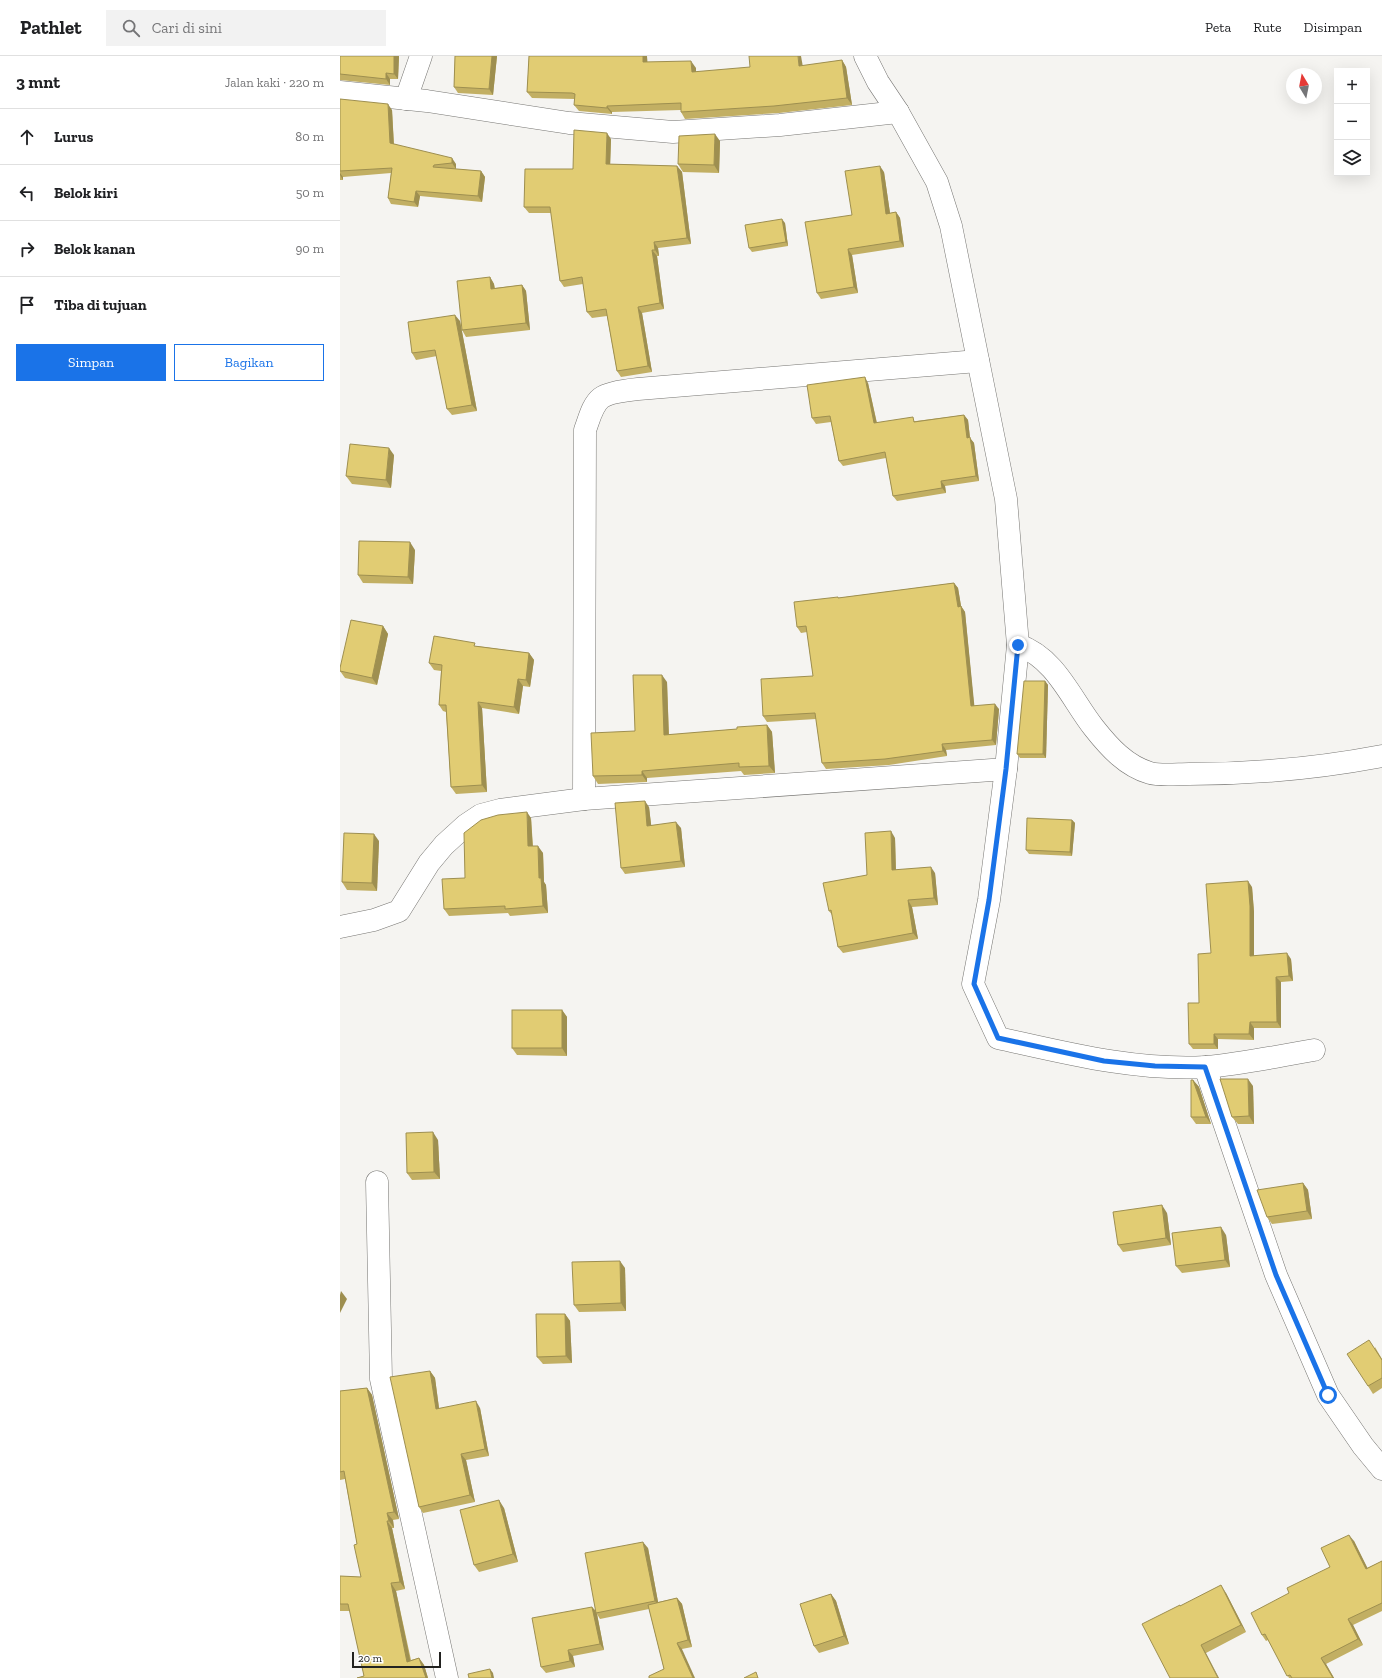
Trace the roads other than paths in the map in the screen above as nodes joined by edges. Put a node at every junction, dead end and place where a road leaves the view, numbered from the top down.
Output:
1 (421, 56) edge
2 (865, 56) edge
3 (340, 92) edge
4 (406, 99) junction
5 (898, 112) junction
6 (978, 360) junction
7 (1018, 645) junction
8 (1382, 756) edge
9 (1006, 769) junction
10 (584, 799) junction
11 (340, 927) edge
12 (1314, 1050) dead end
13 (1205, 1067) junction
14 (377, 1182) dead end
15 (1382, 1469) edge
16 (447, 1678) edge

1 - 4 street
2 - 5 street
3 - 4 street
4 - 5 street
5 - 6 street
6 - 7 street
6 - 10 street
7 - 8 street
7 - 9 street
9 - 10 street
9 - 13 street
10 - 11 street
12 - 13 street
13 - 15 street
14 - 16 street

